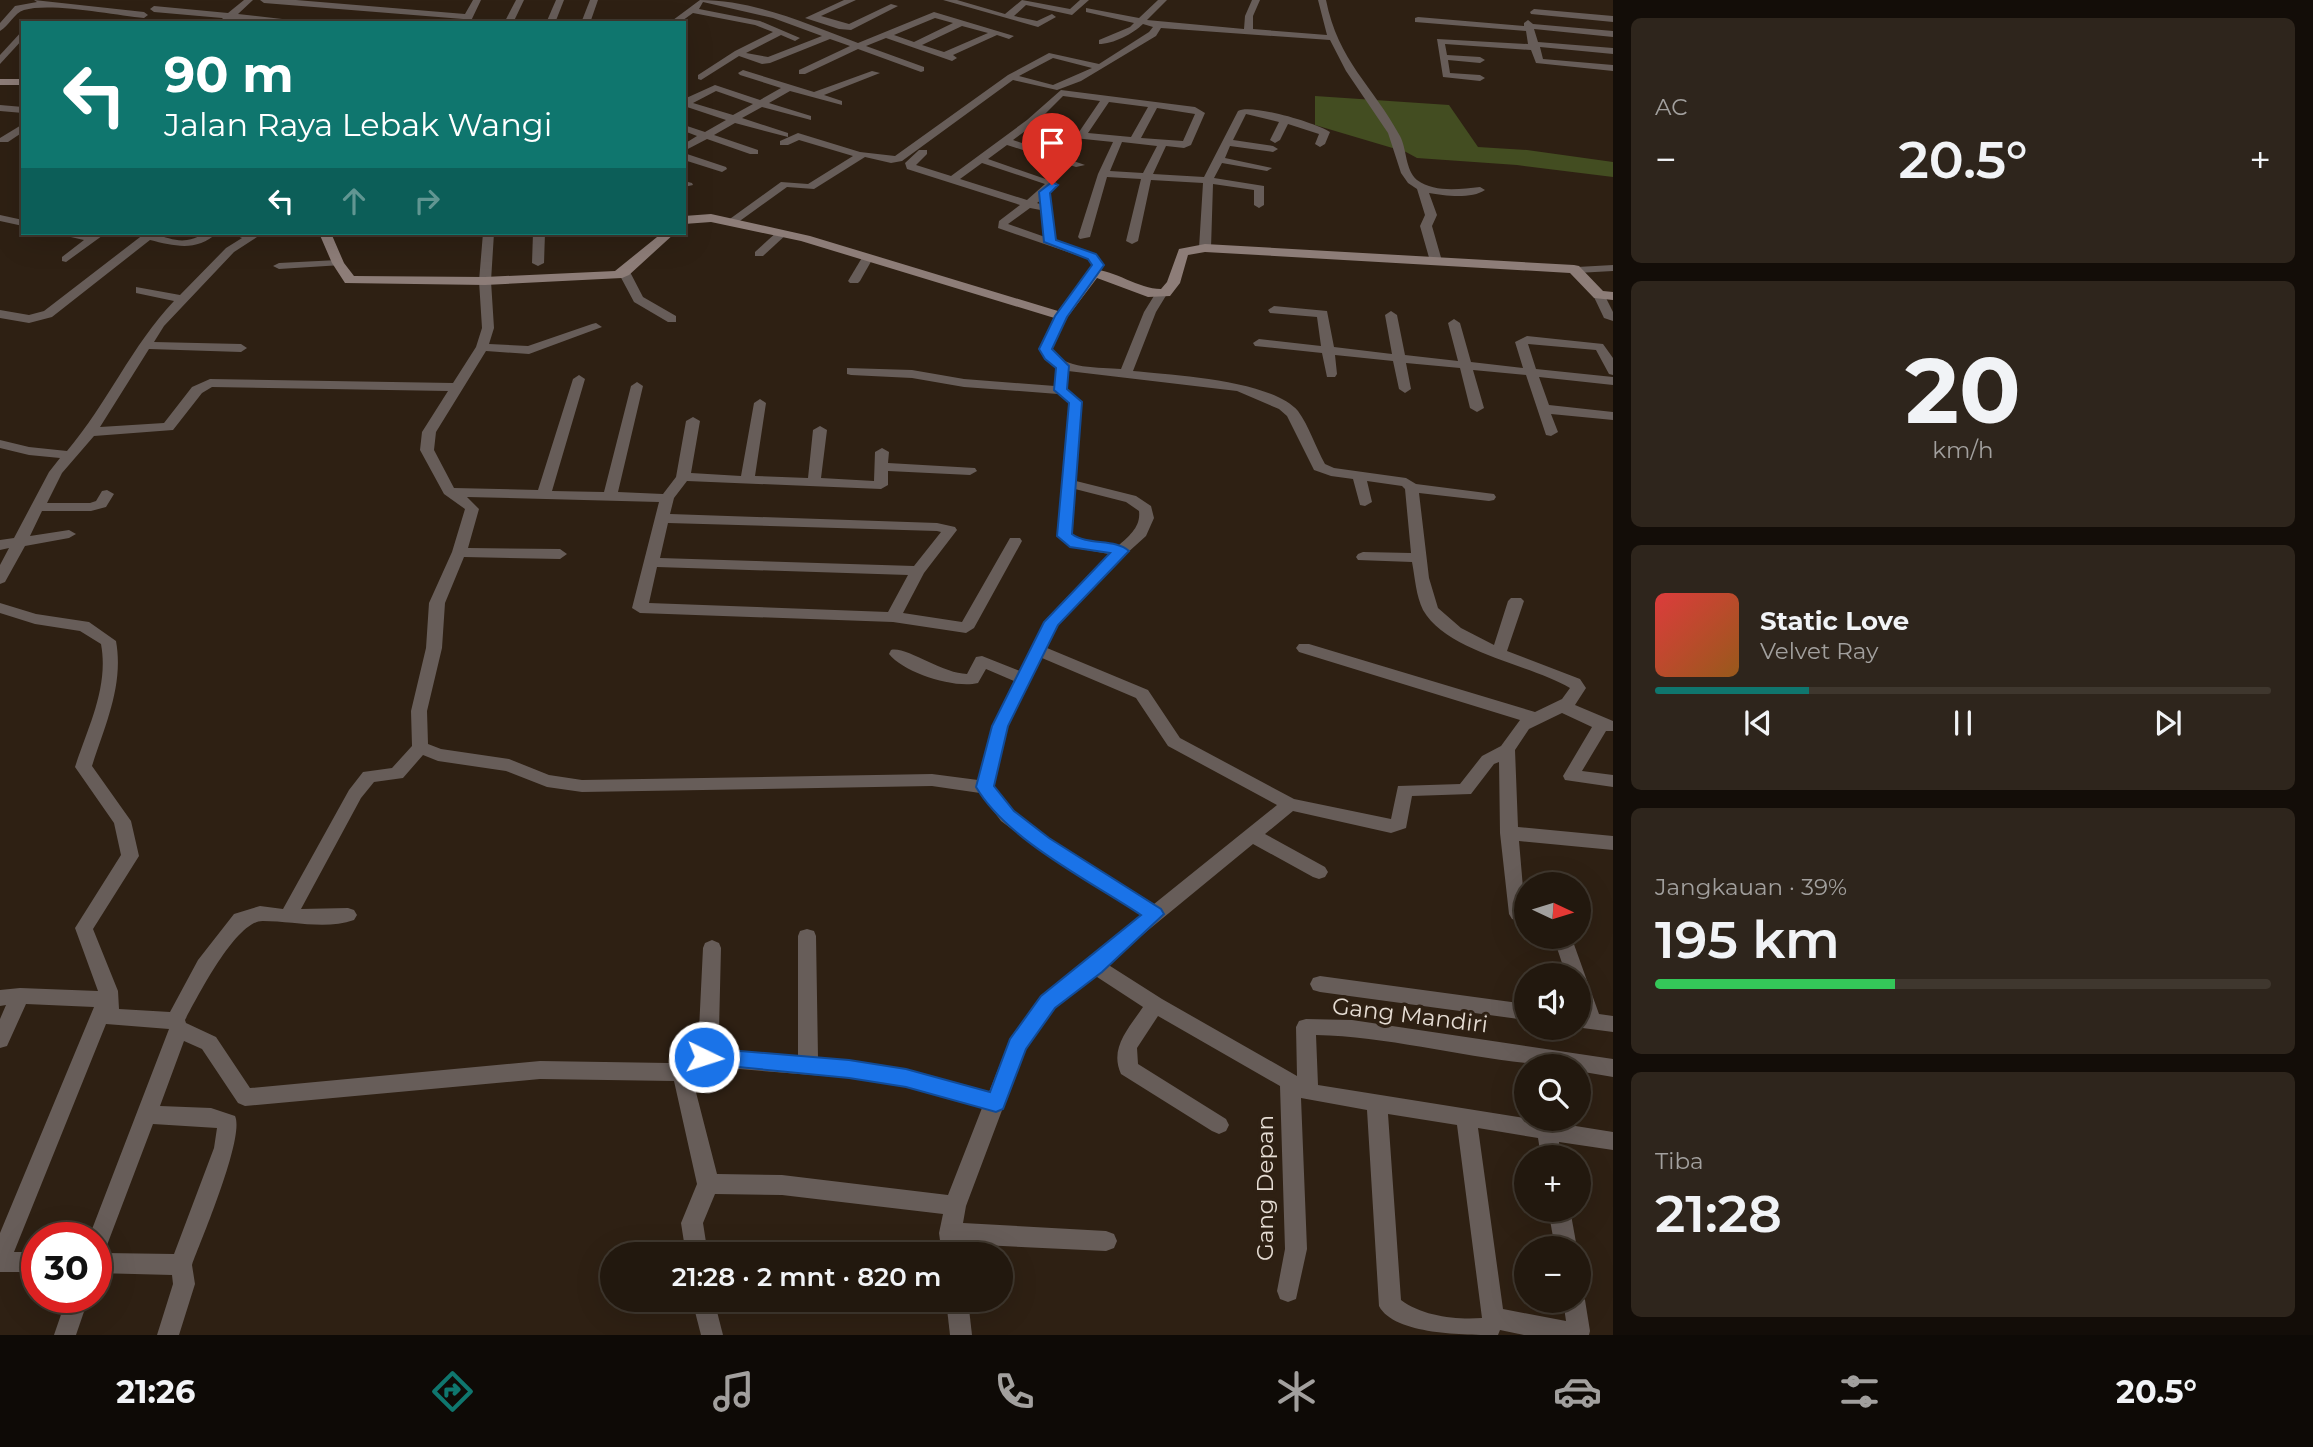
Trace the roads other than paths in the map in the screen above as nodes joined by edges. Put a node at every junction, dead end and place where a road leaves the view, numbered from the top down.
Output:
1 (76, 0) edge
2 (116, 0) edge
3 (168, 0) edge
4 (207, 0) edge
5 (249, 0) edge
6 (264, 0) edge
7 (417, 0) edge
8 (477, 0) edge
9 (520, 0) edge
10 (560, 0) edge
11 (594, 0) edge
12 (704, 0) edge
13 (852, 0) edge
14 (878, 0) edge
15 (1085, 0) edge
16 (1163, 0) edge
17 (1256, 0) edge
18 (1322, 0) edge
19 (952, 1) edge
20 (1026, 1) edge
21 (971, 3) edge
22 (42, 5) edge
23 (9, 7) edge
24 (66, 7) junction
25 (154, 9) junction
26 (101, 10) junction
27 (691, 10) junction
28 (1089, 10) dead end
29 (407, 12) junction
30 (1534, 12) dead end
31 (191, 13) junction
32 (144, 15) junction
33 (230, 16) junction
34 (813, 16) junction
35 (1007, 17) junction
36 (1052, 18) dead end
37 (1613, 19) edge
38 (467, 20) edge
39 (1418, 20) dead end
40 (135, 21) edge
41 (224, 21) edge
42 (289, 21) edge
43 (509, 21) edge
44 (551, 21) edge
45 (586, 21) edge
46 (676, 21) edge
47 (963, 22) junction
48 (1140, 22) junction
49 (797, 23) junction
50 (2, 24) edge
51 (1158, 25) junction
52 (1528, 26) junction
53 (997, 32) junction
54 (1248, 33) junction
55 (777, 34) dead end
56 (1613, 34) edge
57 (886, 35) junction
58 (830, 36) junction
59 (1009, 36) dead end
60 (20, 37) edge
61 (795, 38) dead end
62 (1333, 38) junction
63 (0, 40) edge
64 (1102, 41) dead end
65 (914, 45) junction
66 (1533, 45) junction
67 (858, 46) junction
68 (1613, 51) edge
69 (738, 52) junction
70 (1443, 57) junction
71 (1480, 60) dead end
72 (0, 61) edge
73 (1100, 67) junction
74 (1613, 68) edge
75 (921, 69) dead end
76 (802, 72) dead end
77 (743, 73) dead end
78 (875, 74) dead end
79 (701, 77) dead end
80 (1011, 77) junction
81 (1479, 78) dead end
82 (0, 82) edge
83 (21, 82) edge
84 (789, 87) junction
85 (1054, 88) junction
86 (815, 95) junction
87 (1106, 99) junction
88 (1036, 101) dead end
89 (686, 102) edge
90 (763, 103) junction
91 (839, 103) dead end
92 (686, 104) edge
93 (1154, 105) junction
94 (0, 108) edge
95 (21, 110) edge
96 (736, 118) junction
97 (807, 118) dead end
98 (1285, 120) junction
99 (1031, 122) junction
100 (21, 128) edge
101 (686, 129) edge
102 (947, 134) dead end
103 (706, 135) junction
104 (1082, 135) junction
105 (1135, 139) junction
106 (4, 140) dead end
107 (1005, 141) junction
108 (1118, 141) dead end
109 (1229, 143) junction
110 (1320, 144) dead end
111 (1162, 145) dead end
112 (686, 147) edge
113 (754, 152) dead end
114 (862, 155) junction
115 (686, 157) edge
116 (979, 159) junction
117 (1220, 160) junction
118 (1080, 165) dead end
119 (1267, 168) dead end
120 (722, 169) dead end
121 (1103, 174) junction
122 (1147, 177) junction
123 (951, 180) junction
124 (1208, 180) junction
125 (1422, 187) junction
126 (1480, 190) dead end
127 (1045, 192) junction
128 (1028, 204) junction
129 (1259, 205) dead end
130 (686, 220) edge
131 (733, 221) junction
132 (1048, 226) junction
133 (782, 233) junction
134 (149, 235) edge
135 (154, 235) edge
136 (208, 235) edge
137 (243, 235) edge
138 (325, 235) edge
139 (489, 235) edge
140 (539, 235) edge
141 (668, 235) edge
142 (96, 236) edge
143 (1084, 237) dead end
144 (1132, 241) dead end
145 (1206, 248) junction
146 (758, 254) dead end
147 (867, 258) junction
148 (66, 259) dead end
149 (1436, 261) junction
150 (338, 263) junction
151 (538, 263) dead end
152 (279, 266) dead end
153 (1613, 268) edge
154 (1577, 270) junction
155 (624, 272) junction
156 (1094, 273) junction
157 (485, 281) junction
158 (854, 281) dead end
159 (140, 290) dead end
160 (1161, 294) junction
161 (1606, 296) edge
162 (182, 299) junction
163 (1274, 310) dead end
164 (0, 314) edge
165 (1391, 315) dead end
166 (1061, 316) junction
167 (1610, 318) dead end
168 (672, 319) dead end
169 (1454, 323) dead end
170 (596, 327) dead end
171 (1259, 343) dead end
172 (145, 345) junction
173 (482, 347) junction
174 (241, 348) dead end
175 (1328, 349) junction
176 (1400, 357) junction
177 (1465, 364) junction
178 (1062, 366) junction
179 (851, 371) dead end
180 (1531, 371) junction
181 (1613, 371) edge
182 (1126, 372) junction
183 (1331, 374) dead end
184 (579, 379) dead end
185 (1613, 381) edge
186 (637, 386) dead end
187 (459, 387) junction
188 (1405, 389) dead end
189 (1061, 390) junction
190 (760, 403) dead end
191 (1477, 408) dead end
192 (1545, 409) junction
193 (1613, 416) edge
194 (693, 421) dead end
195 (820, 430) dead end
196 (90, 432) junction
197 (1550, 432) dead end
198 (0, 444) edge
199 (882, 452) dead end
200 (68, 455) junction
201 (881, 467) junction
202 (970, 471) dead end
203 (1359, 476) junction
204 (682, 477) junction
205 (747, 480) junction
206 (814, 482) junction
207 (1069, 483) junction
208 (1412, 488) junction
209 (449, 491) junction
210 (107, 494) dead end
211 (544, 494) junction
212 (610, 496) junction
213 (1489, 497) dead end
214 (667, 498) junction
215 (1365, 502) dead end
216 (37, 507) junction
217 (661, 518) junction
218 (69, 534) dead end
219 (1015, 541) dead end
220 (20, 543) junction
221 (0, 545) edge
222 (1122, 551) junction
223 (459, 552) junction
224 (560, 554) dead end
225 (1363, 557) dead end
226 (1419, 558) junction
227 (650, 562) junction
228 (918, 571) junction
229 (0, 579) edge
230 (1516, 601) dead end
231 (0, 608) edge
232 (893, 617) junction
233 (1304, 648) dead end
234 (1038, 650) junction
235 (1499, 652) junction
236 (897, 654) dead end
237 (1023, 679) junction
238 (1562, 706) junction
239 (1538, 719) junction
240 (1608, 725) edge
241 (420, 747) junction
242 (1507, 750) junction
243 (1613, 781) edge
244 (985, 787) junction
245 (1290, 804) junction
246 (1509, 833) junction
247 (1252, 835) junction
248 (1613, 843) edge
249 (1319, 872) dead end
250 (1514, 878) edge
251 (1155, 914) junction
252 (348, 915) dead end
253 (288, 917) junction
254 (807, 936) dead end
255 (712, 948) dead end
256 (1095, 966) junction
257 (1321, 984) dead end
258 (20, 996) junction
259 (0, 998) edge
260 (107, 998) junction
261 (1155, 1005) junction
262 (1514, 1010) edge
263 (1591, 1022) edge
264 (1613, 1024) edge
265 (177, 1025) junction
266 (0, 1040) edge
267 (704, 1057) junction
268 (807, 1065) junction
269 (1613, 1068) edge
270 (681, 1072) junction
271 (1299, 1088) junction
272 (996, 1103) junction
273 (1377, 1104) junction
274 (146, 1115) junction
275 (1466, 1119) junction
276 (1219, 1125) dead end
277 (1514, 1126) edge
278 (1547, 1131) joint
279 (1613, 1141) edge
280 (1549, 1145) edge
281 (708, 1184) junction
282 (955, 1206) junction
283 (105, 1222) edge
284 (1107, 1241) dead end
285 (694, 1242) edge
286 (951, 1242) edge
287 (1013, 1243) edge
288 (0, 1261) edge
289 (21, 1262) edge
290 (112, 1264) edge
291 (181, 1265) junction
292 (1288, 1291) dead end
293 (706, 1312) edge
294 (958, 1312) edge
295 (73, 1313) edge
296 (1576, 1313) edge
297 (1493, 1318) junction
298 (65, 1335) edge
299 (167, 1335) edge
300 (712, 1335) edge
301 (961, 1335) edge

1 - 24 street
2 - 26 street
3 - 25 street
4 - 31 street
5 - 33 street
6 - 29 street
7 - 29 street
8 - 38 street
9 - 43 street
10 - 44 street
11 - 45 street
12 - 27 street
12 - 49 street
13 - 34 street
14 - 34 street
15 - 20 street
16 - 48 street
17 - 54 street
18 - 62 street
19 - 21 street
20 - 35 street
21 - 35 street
22 - 23 street
22 - 24 street
23 - 50 street
24 - 26 street
25 - 31 street
25 - 32 street
26 - 32 street
27 - 46 street
27 - 61 street
28 - 48 street
29 - 38 street
30 - 37 street
31 - 33 street
32 - 40 street
33 - 41 street
33 - 42 street
34 - 49 street
35 - 36 street
39 - 52 street
47 - 53 street
47 - 57 street
47 - 65 street
48 - 51 street
48 - 64 street
49 - 58 street
51 - 54 street
51 - 73 street
52 - 56 street
52 - 66 street
53 - 59 street
53 - 65 street
54 - 62 street
55 - 69 street
57 - 65 street
57 - 67 street
58 - 67 street
58 - 69 street
60 - 63 street
60 - 72 street
62 - 125 street
66 - 68 street
66 - 70 street
66 - 74 street
67 - 75 street
67 - 76 street
69 - 79 street
70 - 71 street
70 - 81 street
73 - 80 street
73 - 85 street
77 - 84 street
78 - 86 street
80 - 85 street
80 - 114 street
82 - 83 street
84 - 86 street
84 - 90 street
85 - 88 street
86 - 91 street
87 - 93 street
87 - 99 street
87 - 104 street
89 - 90 street
90 - 96 street
90 - 97 street
92 - 96 street
93 - 105 street
93 - 105 street
94 - 95 street
96 - 103 street
96 - 114 street
98 - 109 street
98 - 109 street
98 - 110 street
99 - 104 street
99 - 107 street
100 - 106 street
101 - 103 street
102 - 123 street
103 - 112 street
103 - 113 street
104 - 105 street
107 - 116 street
107 - 118 street
108 - 121 street
109 - 117 street
111 - 122 street
114 - 131 street
115 - 120 street
116 - 123 street
116 - 127 street
117 - 119 street
117 - 124 street
121 - 122 street
121 - 143 street
122 - 124 street
122 - 144 street
123 - 128 street
124 - 129 street
124 - 145 street
125 - 126 street
125 - 149 street
127 - 128 street
127 - 132 street
128 - 132 street
128 - 132 street
130 - 131 street
131 - 133 street
132 - 156 street
133 - 146 street
133 - 147 street
134 - 164 street
135 - 136 street
137 - 162 street
138 - 150 street
139 - 157 street
140 - 151 street
141 - 155 street
142 - 148 street
145 - 149 street
145 - 160 street
147 - 158 street
147 - 166 street
149 - 154 street
150 - 152 street
150 - 157 street
153 - 154 street
154 - 161 street
155 - 157 street
155 - 168 street
156 - 160 street
156 - 166 street
157 - 173 street
159 - 162 street
160 - 182 street
161 - 167 street
162 - 172 street
163 - 175 street
165 - 176 street
166 - 178 street
169 - 177 street
170 - 173 street
171 - 175 street
172 - 174 street
172 - 196 street
173 - 187 street
175 - 176 street
175 - 183 street
176 - 177 street
176 - 188 street
177 - 180 street
177 - 191 street
178 - 182 street
178 - 189 street
179 - 189 street
180 - 181 street
180 - 185 street
180 - 192 street
182 - 203 street
184 - 211 street
186 - 212 street
187 - 196 street
187 - 209 street
189 - 207 street
190 - 205 street
192 - 193 street
192 - 197 street
194 - 204 street
195 - 206 street
196 - 200 street
198 - 200 street
199 - 201 street
200 - 216 street
201 - 202 street
201 - 206 street
203 - 208 street
203 - 215 street
204 - 205 street
204 - 214 street
205 - 206 street
207 - 222 street
207 - 222 street
208 - 213 street
208 - 226 street
209 - 211 street
209 - 223 street
210 - 216 street
211 - 212 street
212 - 214 street
214 - 217 street
216 - 220 street
217 - 227 street
217 - 228 street
218 - 220 street
219 - 232 street
220 - 221 street
220 - 229 street
222 - 234 street
223 - 224 street
223 - 241 street
225 - 226 street
226 - 235 street
227 - 228 street
227 - 232 street
228 - 232 street
230 - 235 street
231 - 260 street
233 - 239 street
234 - 237 street
234 - 245 street
235 - 238 street
236 - 237 street
237 - 244 street
238 - 239 street
238 - 240 street
239 - 242 street
240 - 243 street
241 - 244 street
241 - 253 street
242 - 245 street
242 - 246 street
244 - 251 street
245 - 247 street
246 - 248 street
246 - 250 street
247 - 249 street
247 - 251 street
251 - 256 street
252 - 253 street
253 - 265 street
254 - 268 street
255 - 267 street
256 - 261 street
256 - 272 street
257 - 262 street
258 - 259 street
258 - 260 street
258 - 266 street
260 - 265 street
260 - 288 street
261 - 271 street
261 - 276 street
263 - 264 street
265 - 270 street
265 - 274 street
267 - 268 street
267 - 270 street
268 - 272 street
269 - 271 street, Gang Mandiri
270 - 281 street
271 - 273 street
271 - 292 street, Gang Depan
272 - 282 street
273 - 275 street
273 - 297 street
274 - 283 street
274 - 291 street
275 - 277 street
275 - 297 street
278 - 279 street
278 - 280 street
281 - 282 street
281 - 285 street
282 - 286 street
284 - 287 street
288 - 289 street
290 - 291 street
291 - 299 street
293 - 300 street
294 - 301 street
295 - 298 street
296 - 297 street

